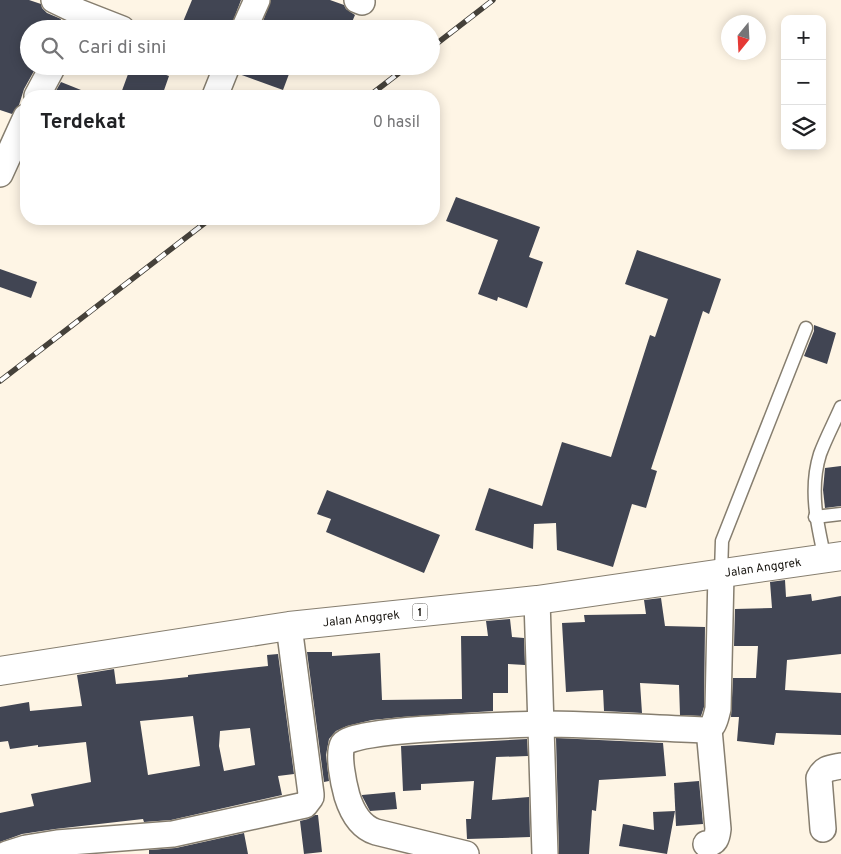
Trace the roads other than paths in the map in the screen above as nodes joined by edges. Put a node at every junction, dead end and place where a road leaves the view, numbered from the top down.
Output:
1 (54, 0) edge
2 (256, 0) edge
3 (80, 14) edge
4 (97, 20) edge
5 (248, 20) edge
6 (48, 75) edge
7 (222, 75) edge
8 (40, 90) edge
9 (217, 90) edge
10 (20, 136) edge
11 (0, 174) edge
12 (806, 328) dead end
13 (841, 407) edge
14 (841, 514) edge
15 (816, 518) junction
16 (833, 558) edge
17 (721, 573) junction
18 (537, 600) junction
19 (288, 626) junction
20 (0, 671) edge
21 (542, 724) junction
22 (710, 729) junction
23 (841, 766) edge
24 (823, 829) dead end
25 (706, 844) dead end
26 (136, 846) edge
27 (7, 854) edge
28 (466, 854) edge
29 (545, 854) edge

1 - 3 street
2 - 5 street
3 - 4 street
6 - 8 street
7 - 9 street
10 - 11 street
12 - 17 lane
13 - 15 lane
14 - 15 lane
15 - 16 lane
16 - 17 highway, Jalan Anggrek / 1
17 - 18 highway, Jalan Anggrek / 1
17 - 22 street
18 - 19 highway, Jalan Anggrek / 1
18 - 21 street
19 - 20 highway, Jalan Anggrek / 1
19 - 26 street
21 - 22 street
21 - 28 street
21 - 29 street
22 - 25 street
23 - 24 street
26 - 27 street

